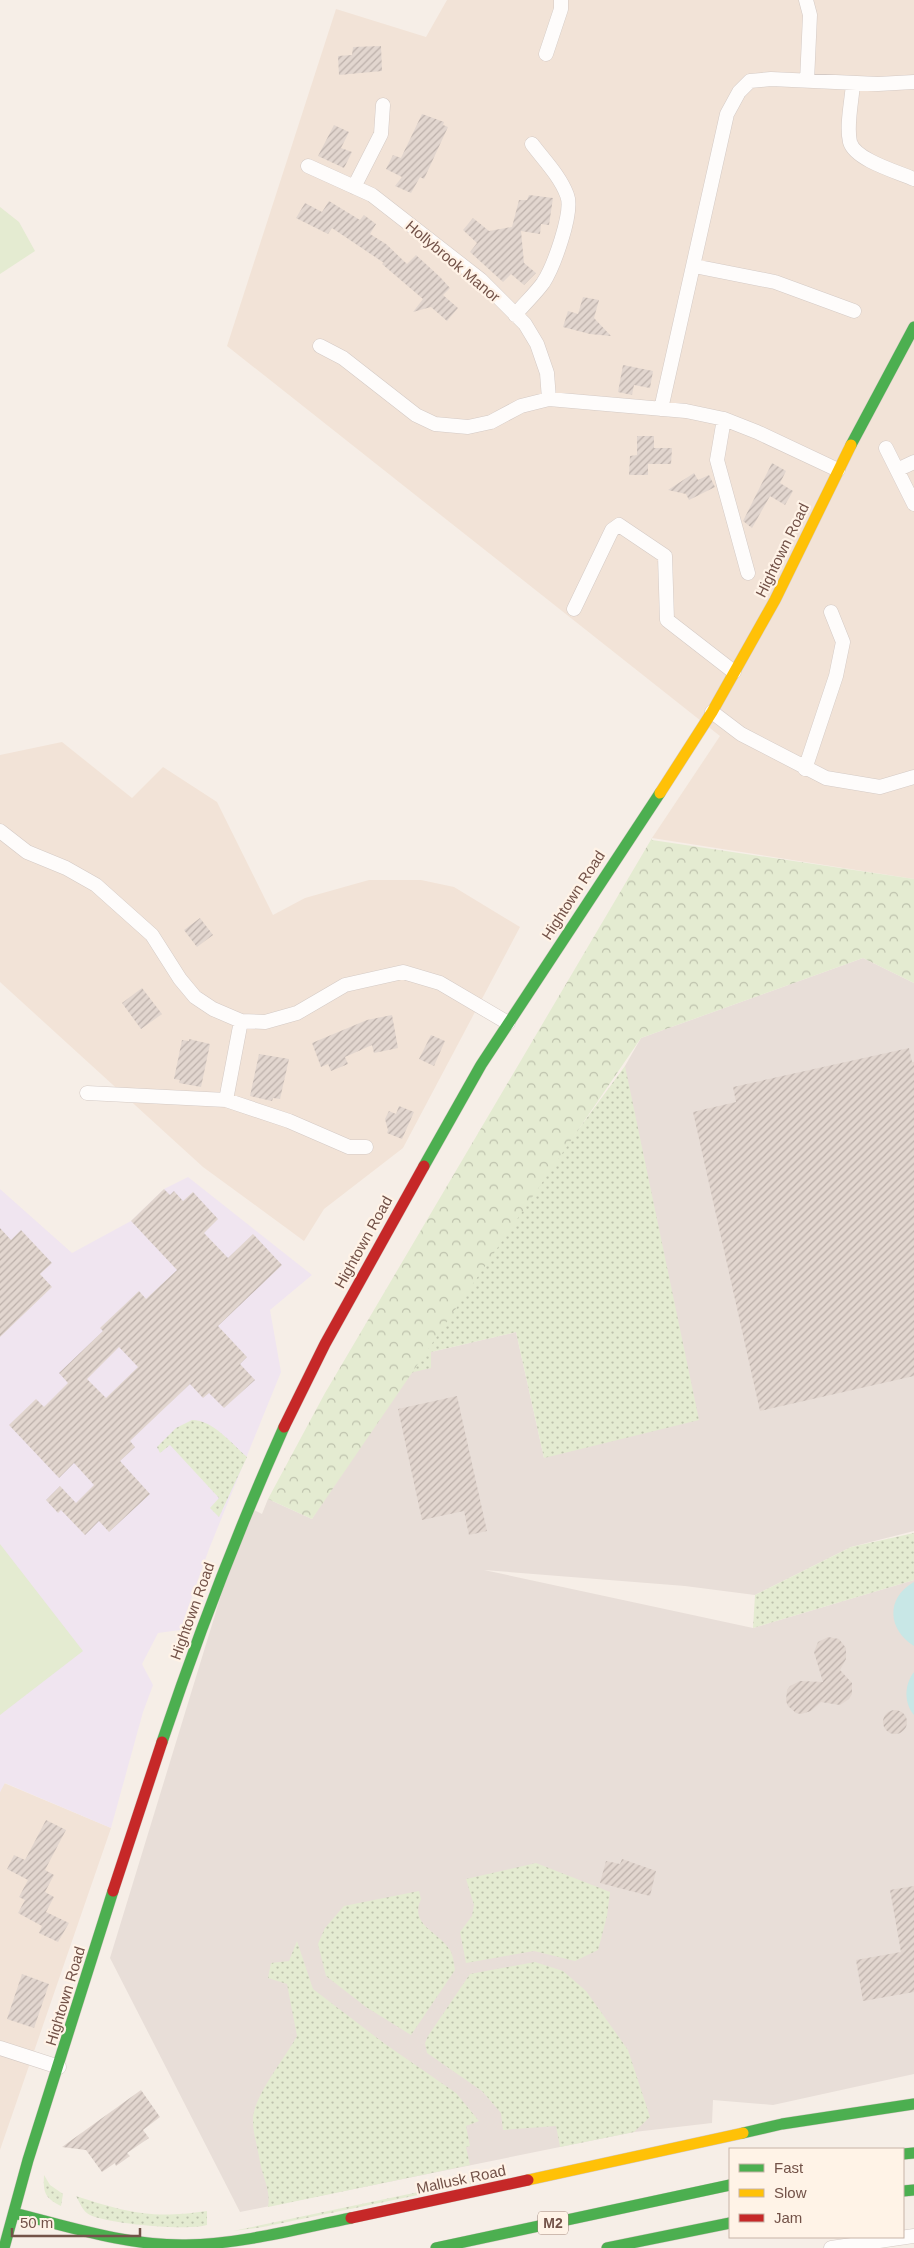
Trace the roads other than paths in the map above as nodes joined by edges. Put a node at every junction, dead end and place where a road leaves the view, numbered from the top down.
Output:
1 (561, 0) edge
2 (806, 0) edge
3 (546, 54) dead end
4 (807, 81) junction
5 (914, 82) edge
6 (853, 83) junction
7 (383, 105) dead end
8 (532, 144) dead end
9 (308, 166) dead end
10 (914, 179) edge
11 (354, 187) junction
12 (694, 266) junction
13 (854, 311) dead end
14 (515, 315) junction
15 (914, 327) edge
16 (320, 346) dead end
17 (549, 399) junction
18 (660, 409) junction
19 (724, 419) junction
20 (886, 448) dead end
21 (914, 462) edge
22 (838, 470) junction
23 (897, 470) junction
24 (914, 504) edge
25 (748, 573) dead end
26 (574, 609) dead end
27 (831, 612) dead end
28 (734, 672) junction
29 (712, 712) junction
30 (805, 768) junction
31 (914, 776) edge
32 (0, 831) edge
33 (241, 1021) junction
34 (508, 1023) junction
35 (87, 1093) dead end
36 (226, 1100) junction
37 (366, 1148) dead end
38 (0, 2048) edge
39 (59, 2067) junction
40 (914, 2104) edge
41 (729, 2185) edge
42 (14, 2213) junction
43 (729, 2223) edge
44 (900, 2238) edge
45 (4, 2248) edge
46 (436, 2248) edge
47 (607, 2248) edge
48 (831, 2248) edge

1 - 3 street
2 - 4 street
4 - 6 street
4 - 12 street
5 - 6 street
6 - 10 street
7 - 11 street
8 - 14 street
9 - 11 street, Hollybrook Manor
11 - 14 street, Hollybrook Manor
12 - 13 street
12 - 18 street
14 - 17 street, Hollybrook Manor
15 - 22 main road, Hightown Road
16 - 17 street
17 - 18 street
18 - 19 street
19 - 22 street
19 - 25 street
20 - 23 street
21 - 23 street
22 - 28 main road, Hightown Road
23 - 24 street
26 - 28 street
27 - 30 street
28 - 29 main road, Hightown Road
29 - 30 street
29 - 34 main road, Hightown Road
30 - 31 street
32 - 33 street
33 - 34 street
33 - 36 street
34 - 39 main road, Hightown Road
35 - 36 street
36 - 37 street
38 - 39 street
39 - 42 main road, Hightown Road
40 - 42 main road, Mallusk Road
41 - 46 main road, M2
42 - 45 main road, Hightown Road
43 - 47 main road
44 - 48 street

